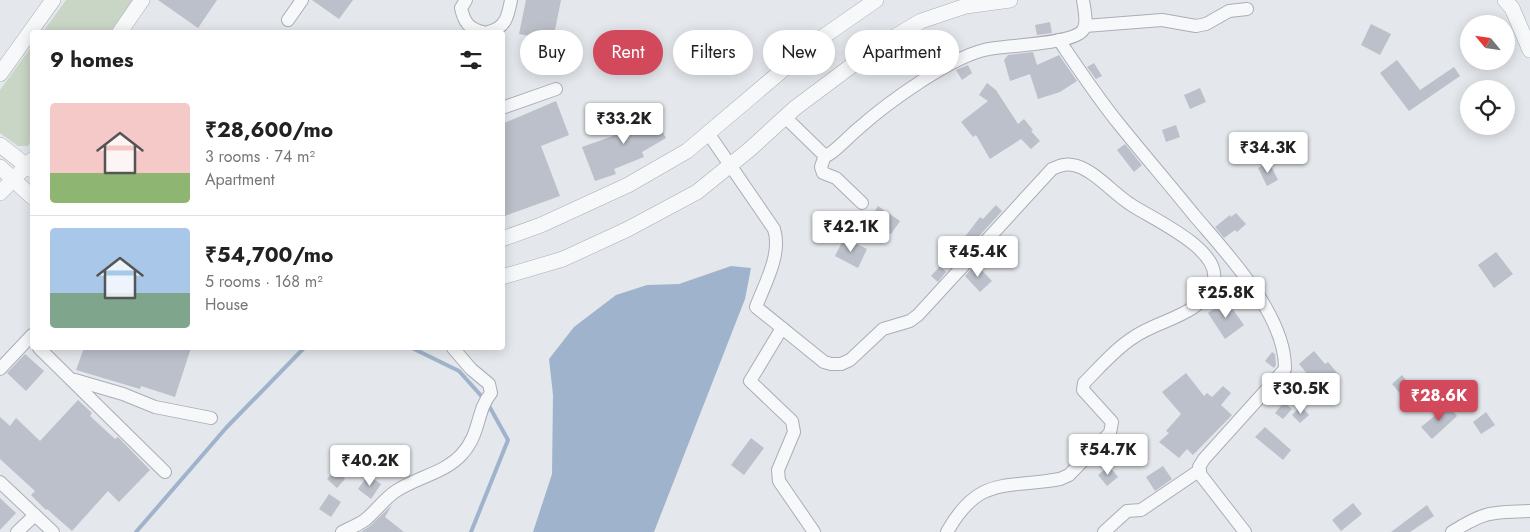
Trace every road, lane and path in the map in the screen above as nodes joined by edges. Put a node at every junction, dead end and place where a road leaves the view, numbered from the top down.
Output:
1 (142, 0) edge
2 (302, 0) edge
3 (466, 0) edge
4 (511, 0) edge
5 (876, 0) edge
6 (1010, 0) edge
7 (1505, 0) edge
8 (47, 2) edge
9 (1247, 9) dead end
10 (1084, 10) edge
11 (288, 20) dead end
12 (121, 30) edge
13 (477, 30) edge
14 (493, 30) edge
15 (1059, 40) junction
16 (1530, 50) edge
17 (0, 74) edge
18 (556, 89) dead end
19 (505, 107) edge
20 (785, 117) junction
21 (708, 133) junction
22 (0, 145) edge
23 (825, 155) junction
24 (30, 164) edge
25 (30, 166) edge
26 (730, 166) junction
27 (0, 167) edge
28 (14, 179) junction
29 (0, 193) edge
30 (30, 195) edge
31 (862, 203) dead end
32 (505, 238) edge
33 (505, 276) edge
34 (782, 328) junction
35 (30, 339) edge
36 (41, 350) edge
37 (455, 350) edge
38 (0, 369) edge
39 (71, 379) junction
40 (211, 418) dead end
41 (1200, 470) junction
42 (165, 472) dead end
43 (0, 482) edge
44 (1530, 511) edge
45 (34, 515) junction
46 (17, 532) edge
47 (54, 532) edge
48 (342, 532) edge
49 (814, 532) edge
50 (947, 532) edge
51 (1104, 532) edge
52 (1246, 532) edge
53 (1452, 532) edge

1 - 12 street
2 - 11 street
3 - 13 street
4 - 14 street
5 - 21 street
6 - 20 street
7 - 16 street
8 - 17 street
9 - 10 street
10 - 15 street
15 - 23 street
15 - 41 street
18 - 19 street
20 - 23 street
20 - 26 street
21 - 26 street
21 - 32 street
22 - 24 street
23 - 31 street
25 - 28 street
26 - 33 street
26 - 34 street
27 - 28 street
28 - 29 street
28 - 30 street
34 - 49 street
34 - 50 street
35 - 38 street
36 - 39 street
37 - 48 street
39 - 40 street
39 - 42 street
41 - 51 street
41 - 52 street
43 - 45 street
44 - 53 street
45 - 46 street
45 - 47 street

